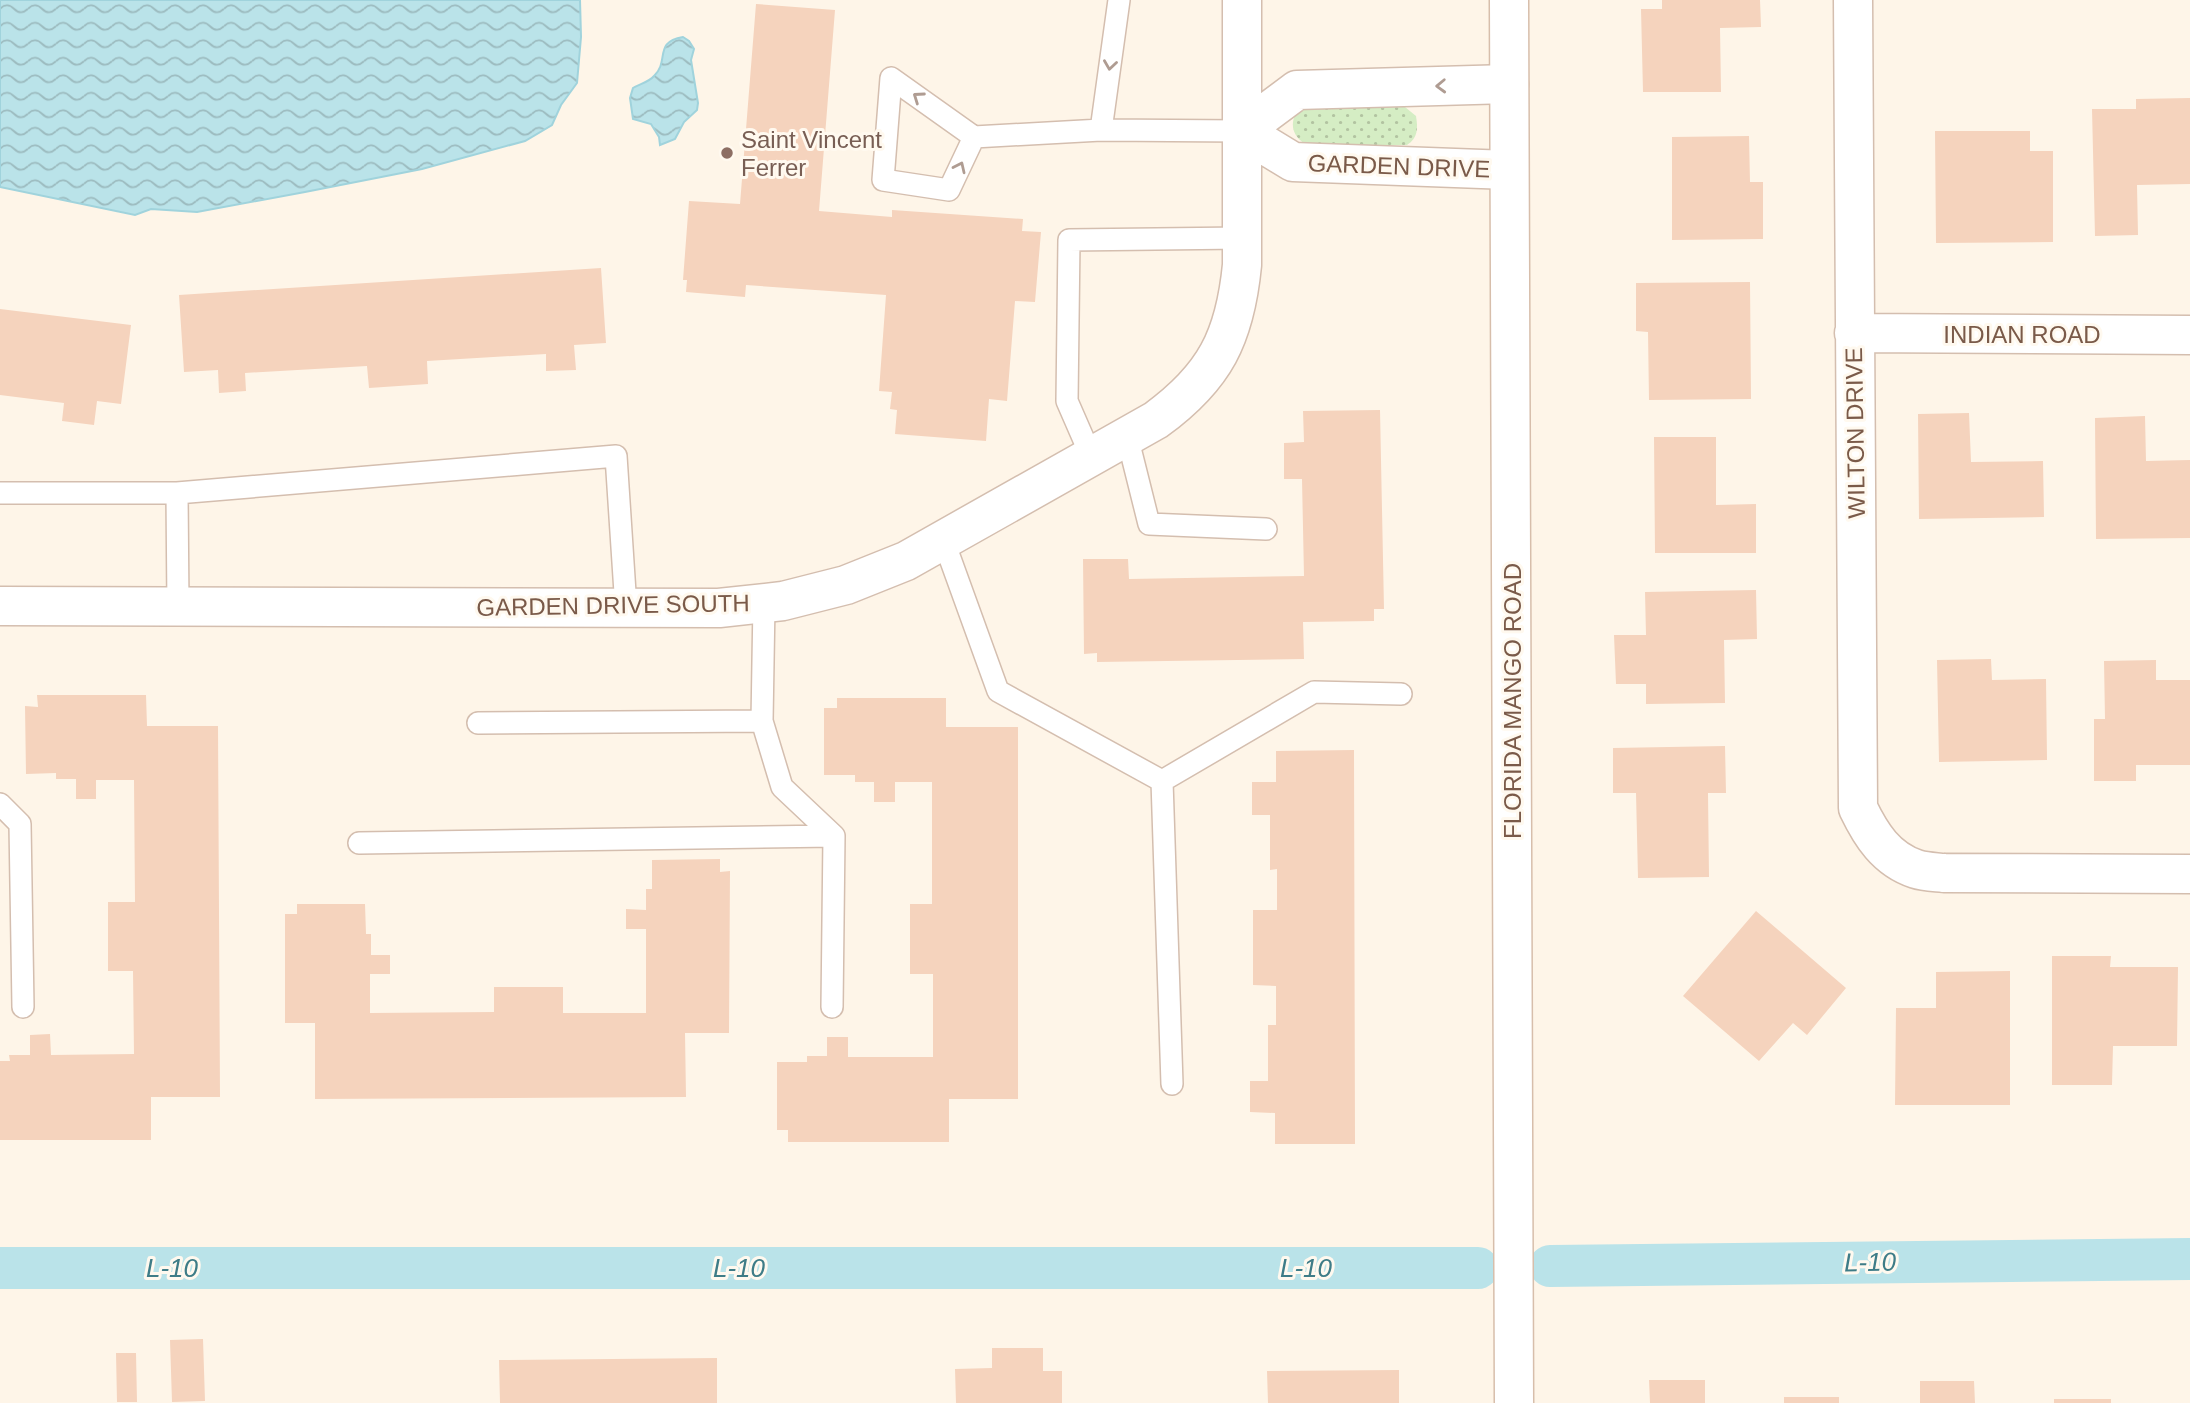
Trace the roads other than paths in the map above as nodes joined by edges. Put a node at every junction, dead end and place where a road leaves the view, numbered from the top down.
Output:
1 (1119, 0) edge
2 (1242, 0) edge
3 (1509, 0) edge
4 (1853, 0) edge
5 (1509, 84) junction
6 (1101, 130) junction
7 (1242, 131) junction
8 (974, 137) junction
9 (1509, 170) junction
10 (1242, 238) junction
11 (1854, 333) junction
12 (2190, 335) edge
13 (1127, 436) junction
14 (1091, 456) junction
15 (177, 493) junction
16 (0, 494) edge
17 (1266, 529) dead end
18 (943, 540) junction
19 (764, 603) junction
20 (0, 606) edge
21 (178, 606) junction
22 (626, 608) junction
23 (1401, 694) dead end
24 (762, 721) junction
25 (478, 723) dead end
26 (1161, 781) junction
27 (0, 804) edge
28 (834, 836) junction
29 (359, 843) dead end
30 (2190, 874) edge
31 (23, 1007) dead end
32 (832, 1007) dead end
33 (1172, 1084) dead end
34 (1514, 1403) edge

1 -> 6 lane
2 - 7 street, GARDEN DRIVE SOUTH
3 - 5 street, FLORIDA MANGO ROAD
4 - 11 street, WILTON DRIVE
5 -> 7 street
5 - 9 street, FLORIDA MANGO ROAD
6 - 7 lane
6 - 8 lane
7 - 9 street, GARDEN DRIVE
7 - 10 street, GARDEN DRIVE SOUTH
8 -> 8 lane
9 - 34 street, FLORIDA MANGO ROAD
10 - 13 street, GARDEN DRIVE SOUTH
10 - 14 lane
11 - 12 street, INDIAN ROAD
11 - 30 street, WILTON DRIVE
13 - 14 street, GARDEN DRIVE SOUTH
13 - 17 lane
14 - 18 street, GARDEN DRIVE SOUTH
15 - 16 lane
15 - 21 lane
15 - 22 lane
18 - 19 street, GARDEN DRIVE SOUTH
18 - 26 lane
19 - 22 street, GARDEN DRIVE SOUTH
19 - 24 lane
20 - 21 street, GARDEN DRIVE SOUTH
21 - 22 street, GARDEN DRIVE SOUTH
23 - 26 lane
24 - 25 lane
24 - 28 lane
26 - 33 lane
27 - 31 lane
28 - 29 lane
28 - 32 lane

